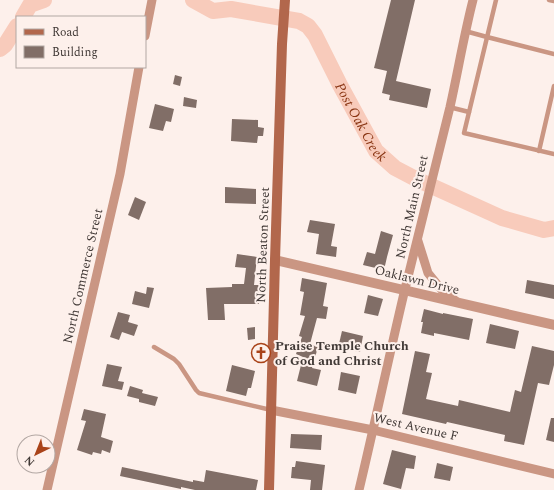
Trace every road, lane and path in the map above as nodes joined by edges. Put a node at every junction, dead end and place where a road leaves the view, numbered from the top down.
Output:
1 (285, 0) edge
2 (473, 0) edge
3 (496, 0) edge
4 (549, 0) edge
5 (554, 1) edge
6 (151, 3) edge
7 (146, 30) edge
8 (465, 31) junction
9 (487, 37) junction
10 (554, 54) edge
11 (139, 68) edge
12 (554, 86) edge
13 (450, 107) junction
14 (469, 112) junction
15 (539, 151) junction
16 (554, 154) edge
17 (418, 241) junction
18 (275, 260) junction
19 (405, 290) junction
20 (458, 303) junction
21 (554, 324) edge
22 (154, 347) dead end
23 (272, 410) junction
24 (373, 430) junction
25 (554, 474) edge
26 (47, 490) edge
27 (269, 490) edge
28 (359, 490) edge

1 - 18 main road, North Beaton Street
2 - 8 street, North Main Street
3 - 9 lane
4 - 5 lane
6 - 7 street
8 - 9 lane
8 - 13 street, North Main Street
9 - 10 lane
9 - 14 lane
11 - 26 street, North Commerce Street
12 - 15 lane
13 - 14 lane
13 - 17 street, North Main Street
14 - 15 lane
15 - 16 lane
17 - 19 street, North Main Street
17 - 20 street
18 - 19 street, Oaklawn Drive
18 - 23 main road, North Beaton Street
19 - 20 street, Oaklawn Drive
19 - 24 street, North Main Street
20 - 21 street, Oaklawn Drive
22 - 23 lane
23 - 24 street, West Avenue F
23 - 27 main road, North Beaton Street
24 - 25 street, West Avenue F
24 - 28 street, North Main Street

